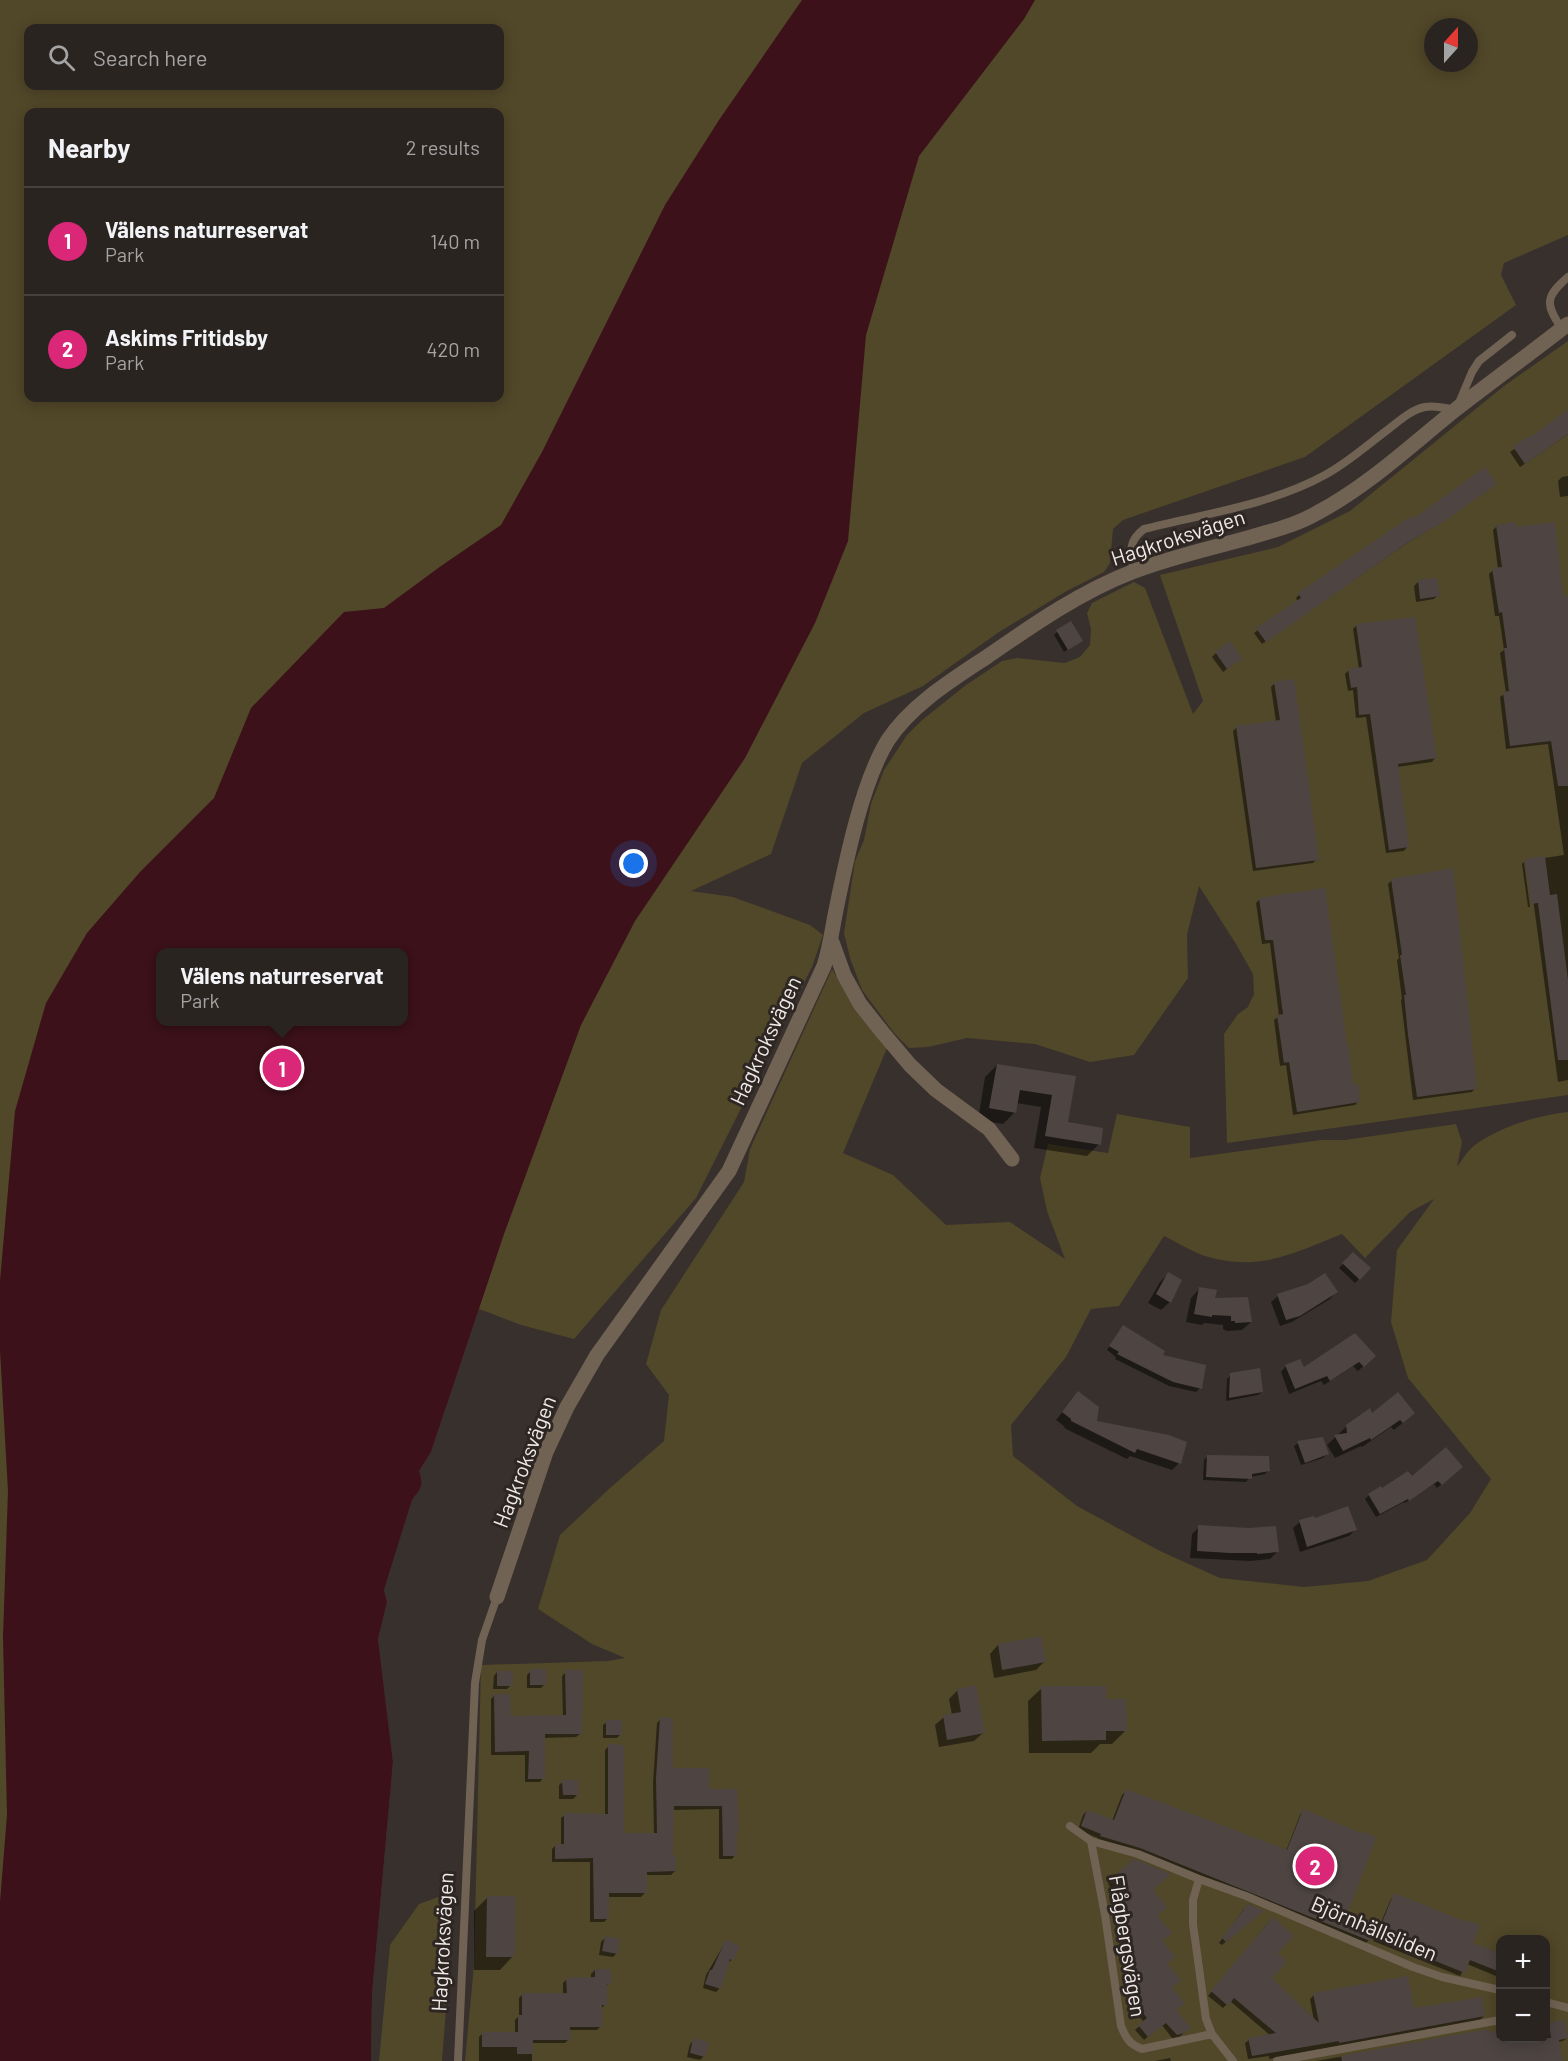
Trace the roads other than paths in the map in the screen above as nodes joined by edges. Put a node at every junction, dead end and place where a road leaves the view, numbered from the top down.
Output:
1 (1568, 278) edge
2 (1565, 327) edge
3 (1512, 336) dead end
4 (1456, 410) junction
5 (1134, 572) junction
6 (832, 942) junction
7 (1012, 1159) dead end
8 (497, 1597) joint
9 (1070, 1826) dead end
10 (1091, 1840) junction
11 (1199, 1879) junction
12 (1496, 1989) edge
13 (1550, 2003) edge
14 (1568, 2008) edge
15 (1496, 2021) edge
16 (1212, 2034) junction
17 (458, 2061) edge
18 (1233, 2061) edge
19 (1277, 2061) edge

1 - 2 lane
2 - 4 street, Hagkroksvägen
3 - 4 lane
4 - 5 street, Hagkroksvägen
4 - 5 lane
5 - 6 street, Hagkroksvägen
6 - 7 street, Hagkroksvägen
6 - 8 street, Hagkroksvägen
8 - 17 lane, Hagkroksvägen
9 - 10 lane, Björnhällsliden
10 - 11 lane, Björnhällsliden
10 - 16 lane, Flågbergsvägen
11 - 12 lane, Björnhällsliden
11 - 16 lane
13 - 14 lane
15 - 19 lane
16 - 18 lane

